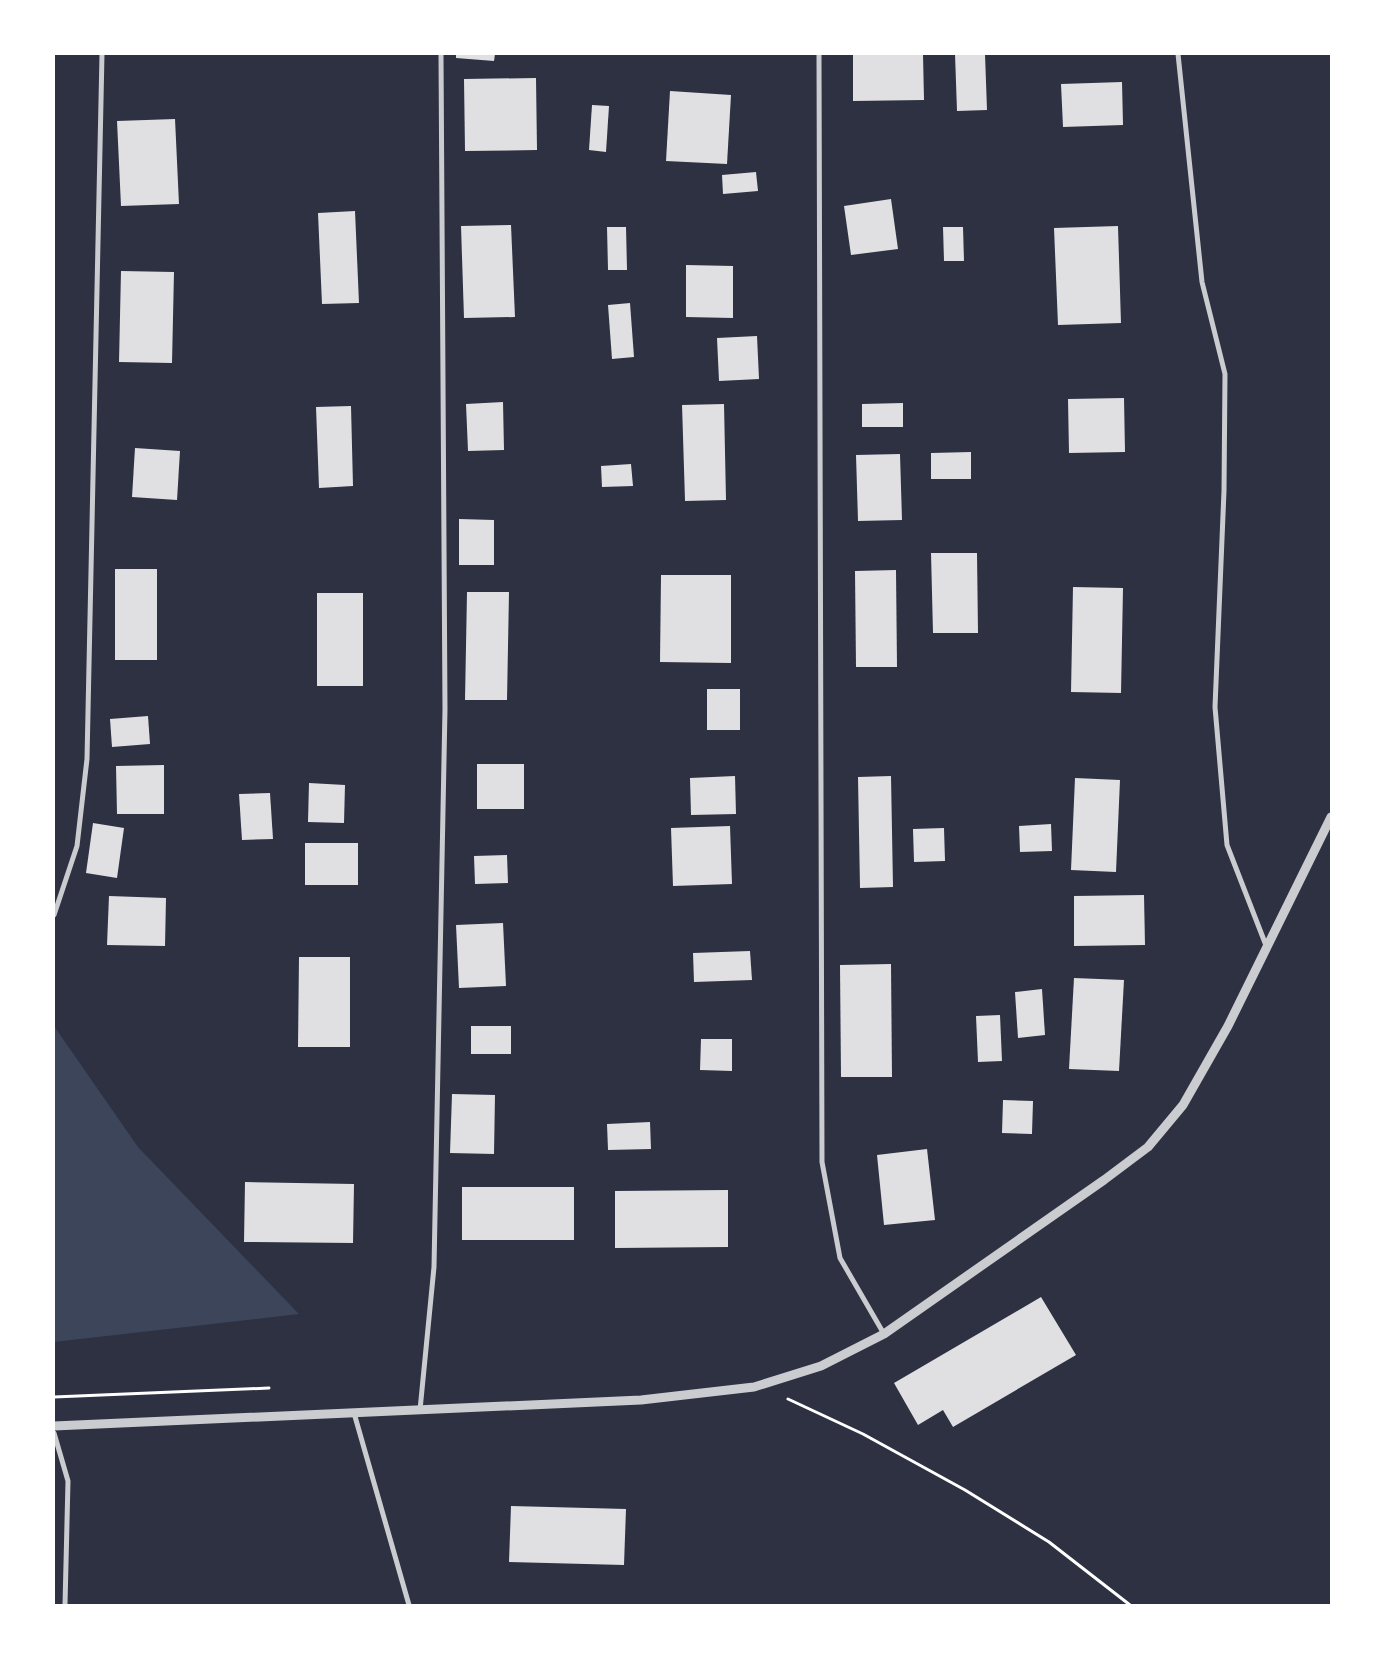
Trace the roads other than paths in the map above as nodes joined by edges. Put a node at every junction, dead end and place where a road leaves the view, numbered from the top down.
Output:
1 (102, 54) edge
2 (442, 54) edge
3 (819, 54) edge
4 (1178, 54) edge
5 (1331, 817) edge
6 (54, 914) edge
7 (1267, 949) junction
8 (884, 1334) junction
9 (420, 1410) junction
10 (354, 1413) junction
11 (54, 1426) edge
12 (54, 1433) edge
13 (65, 1605) edge
14 (409, 1605) edge

1 - 6 street
2 - 9 street
3 - 8 street
4 - 7 street
5 - 7 street
7 - 8 street
8 - 9 street
9 - 10 street
10 - 11 street
10 - 14 street
12 - 13 street

